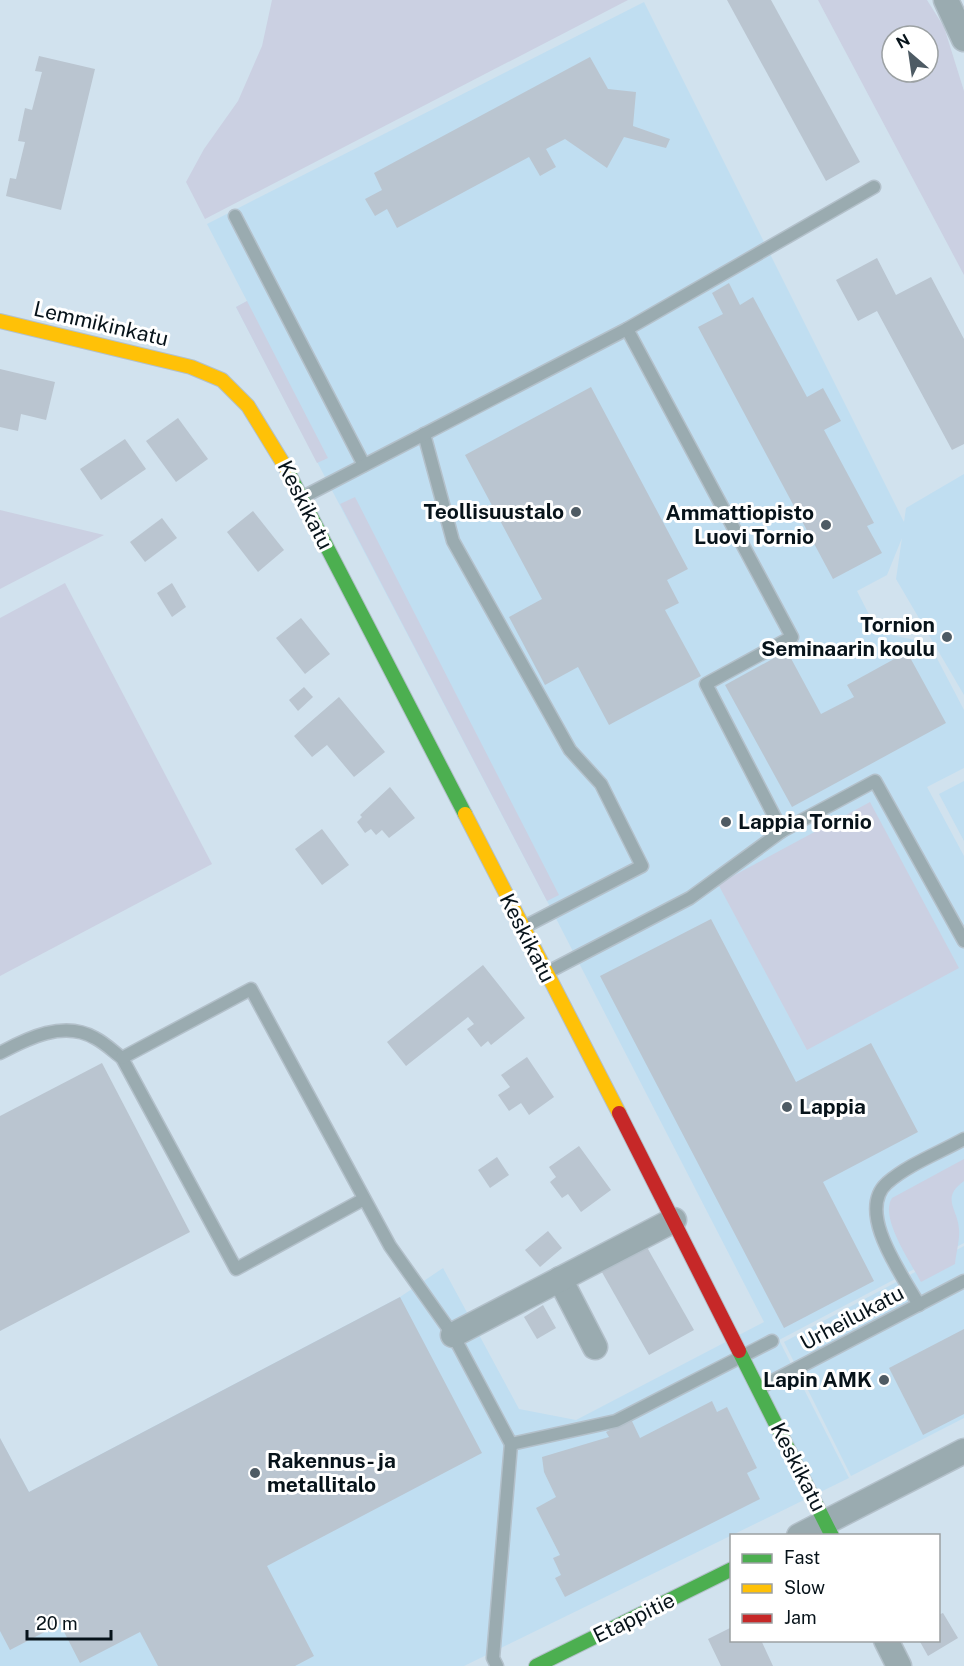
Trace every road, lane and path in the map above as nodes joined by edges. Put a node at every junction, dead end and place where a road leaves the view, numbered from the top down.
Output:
1 (946, 0) edge
2 (964, 39) edge
3 (874, 187) dead end
4 (235, 216) dead end
5 (0, 321) edge
6 (627, 329) junction
7 (191, 367) joint
8 (424, 434) junction
9 (364, 465) junction
10 (302, 498) junction
11 (782, 831) junction
12 (522, 928) junction
13 (964, 941) edge
14 (545, 973) junction
15 (0, 1053) edge
16 (122, 1058) junction
17 (964, 1139) edge
18 (364, 1199) junction
19 (674, 1220) junction
20 (560, 1279) junction
21 (964, 1281) edge
22 (919, 1305) junction
23 (453, 1335) junction
24 (772, 1341) dead end
25 (595, 1347) dead end
26 (743, 1358) junction
27 (758, 1388) junction
28 (511, 1444) junction
29 (964, 1451) edge
30 (829, 1529) edge
31 (808, 1534) edge
32 (730, 1570) edge
33 (887, 1642) edge
34 (497, 1666) edge
35 (536, 1666) edge
36 (899, 1666) edge

1 - 2 street
3 - 6 lane
4 - 9 lane
5 - 7 street, Lemmikinkatu
6 - 8 lane
6 - 11 lane
7 - 10 street, Keskikatu
8 - 9 lane
8 - 12 lane
9 - 10 lane
10 - 12 street, Keskikatu
11 - 13 lane
11 - 14 lane
12 - 14 street, Keskikatu
14 - 19 street, Keskikatu
15 - 16 lane
16 - 18 lane
16 - 18 lane
17 - 22 lane
18 - 23 lane
19 - 20 street
19 - 26 street, Keskikatu
20 - 23 street
20 - 25 street
21 - 22 lane, Urheilukatu
22 - 27 lane, Urheilukatu
23 - 28 lane
24 - 26 lane
26 - 27 street, Keskikatu
26 - 28 lane
27 - 30 street, Keskikatu
28 - 34 lane
29 - 30 street
30 - 31 street
32 - 35 street, Etappitie
33 - 36 street

